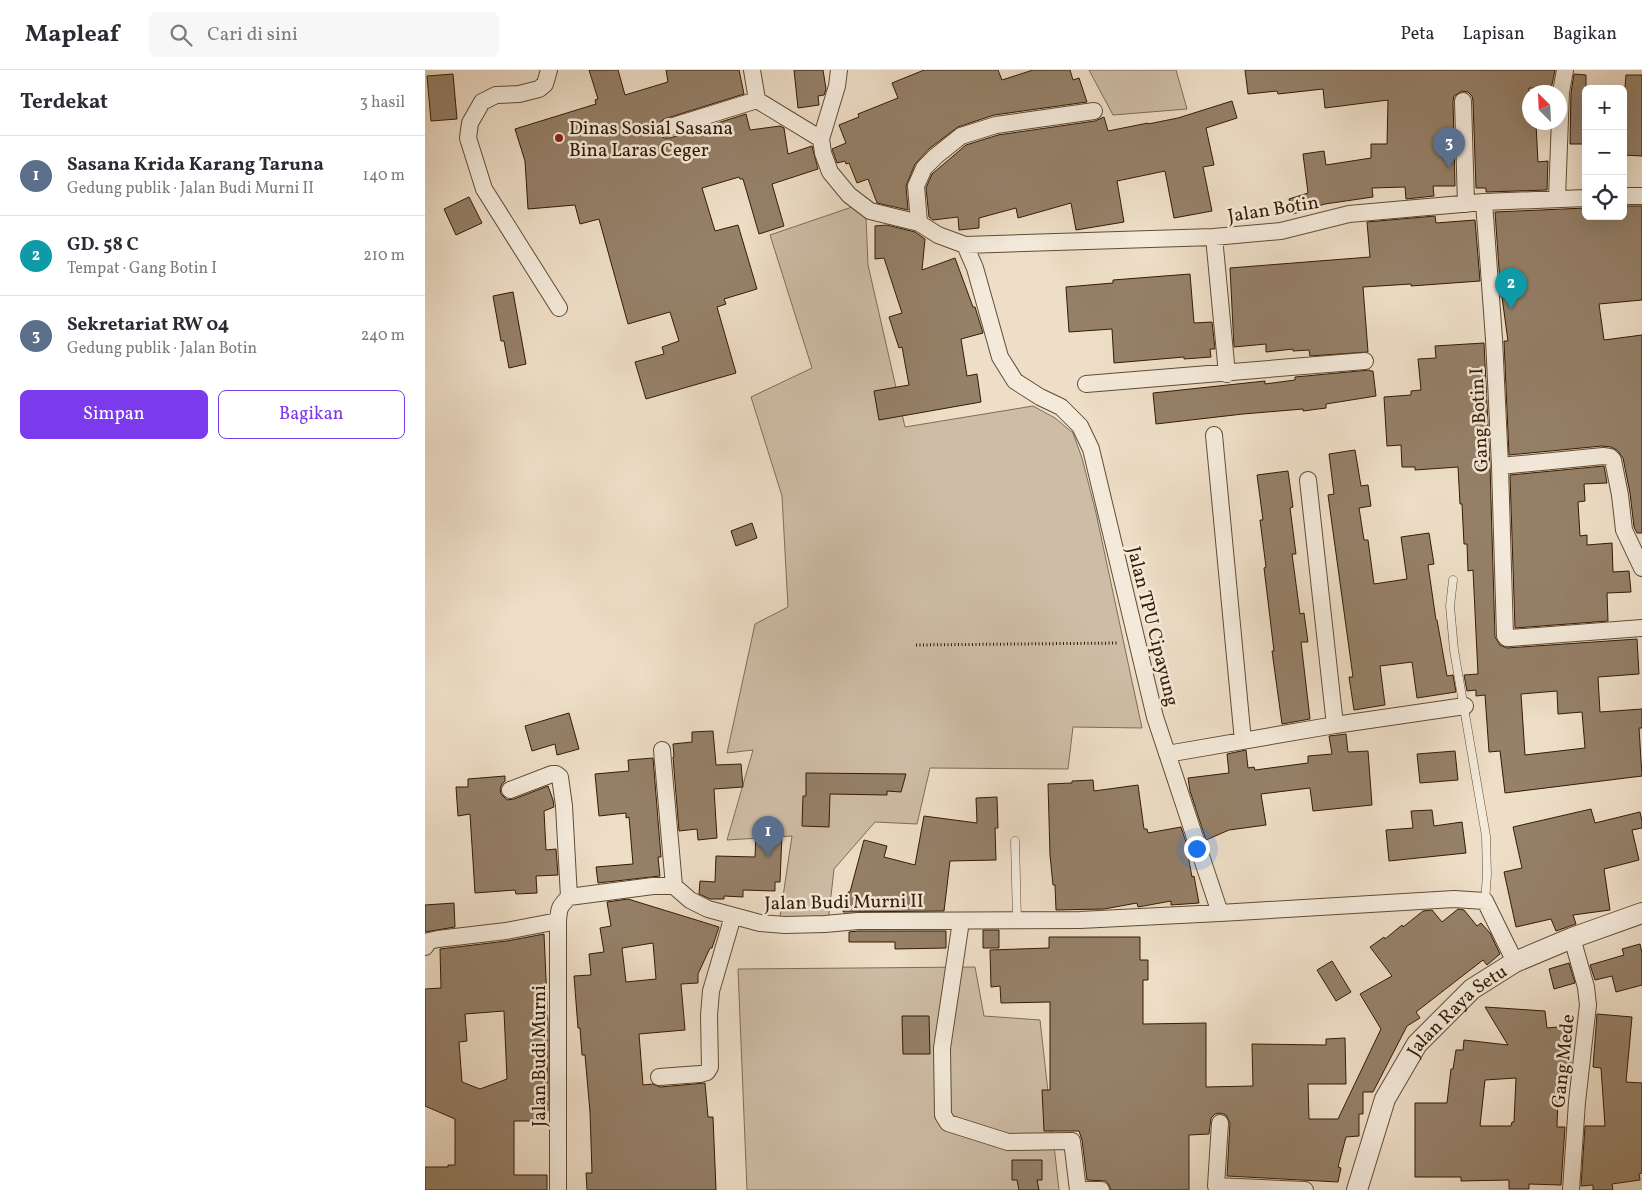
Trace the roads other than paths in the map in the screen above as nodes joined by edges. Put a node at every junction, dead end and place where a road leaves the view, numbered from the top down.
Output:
1 (549, 70) edge
2 (753, 70) edge
3 (839, 70) edge
4 (1565, 70) edge
5 (1562, 85) edge
6 (757, 100) junction
7 (1463, 101) dead end
8 (1094, 112) dead end
9 (667, 128) dead end
10 (1560, 130) edge
11 (821, 140) junction
12 (1627, 196) edge
13 (1642, 196) edge
14 (1557, 198) junction
15 (1582, 198) edge
16 (1484, 202) junction
17 (1466, 204) junction
18 (919, 223) junction
19 (1214, 237) junction
20 (965, 245) junction
21 (559, 308) dead end
22 (1365, 361) dead end
23 (1227, 374) junction
24 (1086, 384) dead end
25 (1214, 435) dead end
26 (1500, 466) junction
27 (1307, 480) dead end
28 (1642, 568) edge
29 (1453, 580) dead end
30 (1642, 628) edge
31 (1465, 706) junction
32 (1335, 725) junction
33 (1243, 741) junction
34 (663, 750) dead end
35 (1167, 754) junction
36 (510, 790) dead end
37 (1015, 841) dead end
38 (674, 886) junction
39 (569, 898) junction
40 (1485, 901) junction
41 (1219, 913) junction
42 (1642, 913) edge
43 (733, 916) junction
44 (1017, 920) junction
45 (558, 921) junction
46 (961, 921) junction
47 (1572, 938) junction
48 (431, 943) edge
49 (1515, 962) junction
50 (659, 1077) dead end
51 (1220, 1123) dead end
52 (1216, 1188) edge
53 (558, 1190) edge
54 (1078, 1190) edge
55 (1088, 1190) edge
56 (1101, 1190) edge
57 (1305, 1190) edge
58 (1357, 1190) edge
59 (1571, 1190) edge

1 - 21 street
2 - 6 street
3 - 11 street
4 - 5 street
6 - 9 street
6 - 11 street
7 - 17 street
8 - 18 street
10 - 14 street
11 - 18 street
12 - 13 street
14 - 15 street, Jalan Botin
14 - 16 street, Jalan Botin
16 - 17 street, Jalan Botin
16 - 26 street, Gang Botin I
17 - 19 street, Jalan Botin
18 - 20 street
19 - 20 street, Jalan Botin
19 - 23 street
20 - 35 street, Jalan TPU Cipayung
22 - 23 street
23 - 24 street
25 - 33 street
26 - 28 street
26 - 30 street, Gang Botin I
27 - 32 street
29 - 31 lane
31 - 32 street
31 - 40 lane
32 - 33 street
33 - 35 street
34 - 38 street
35 - 41 street, Jalan TPU Cipayung
36 - 39 street
37 - 44 lane
38 - 39 street
38 - 43 street, Jalan Budi Murni II
39 - 45 street
40 - 41 street
40 - 49 street
41 - 44 street, Jalan Budi Murni II
42 - 47 street, Jalan Raya Setu
43 - 46 street, Jalan Budi Murni II
43 - 50 street
44 - 46 street, Jalan Budi Murni II
45 - 48 street
45 - 53 street, Jalan Budi Murni
46 - 54 street
47 - 49 street, Jalan Raya Setu
47 - 59 street, Gang Mede
49 - 58 street, Jalan Raya Setu
51 - 52 street
52 - 57 street
55 - 56 street

